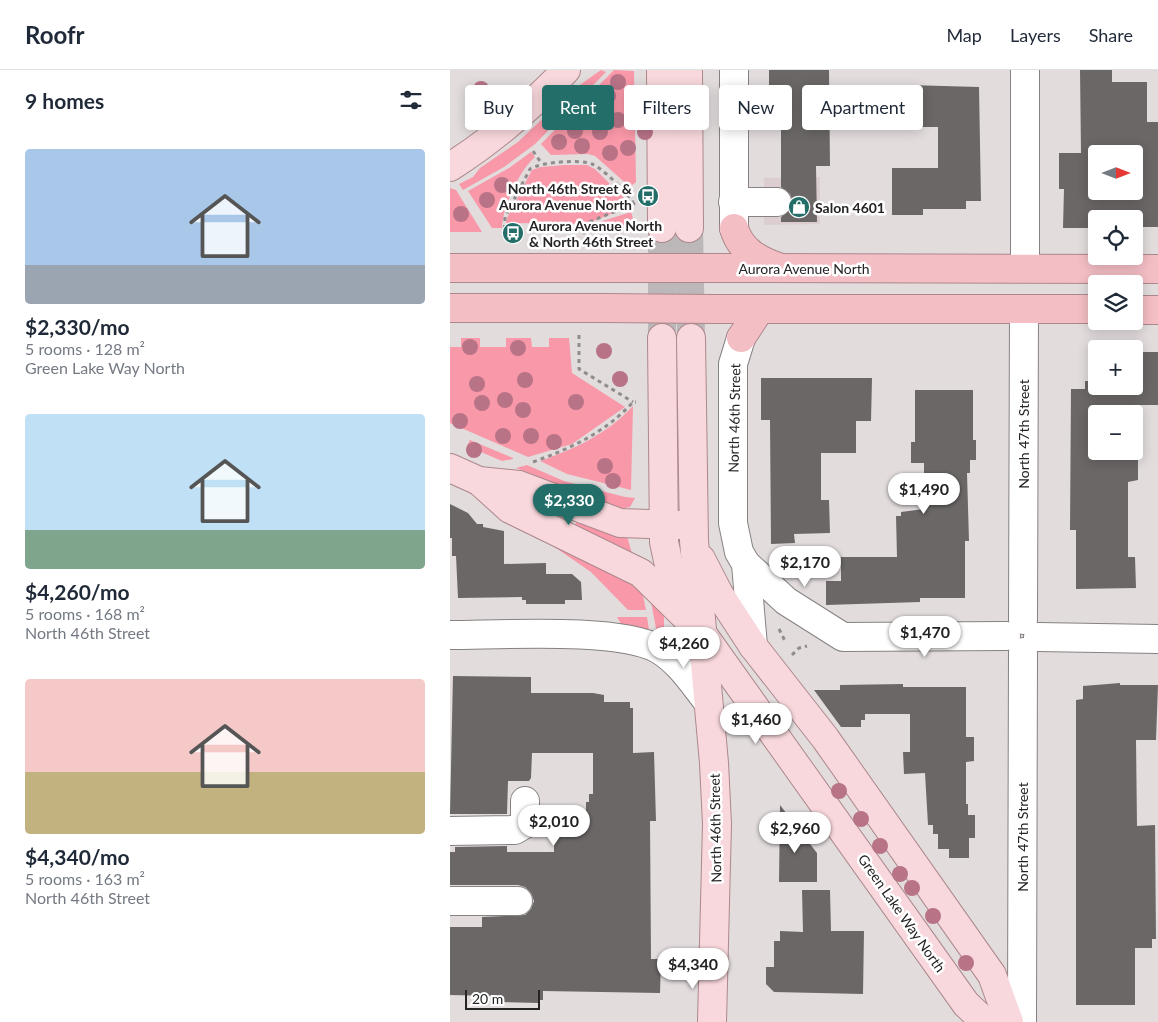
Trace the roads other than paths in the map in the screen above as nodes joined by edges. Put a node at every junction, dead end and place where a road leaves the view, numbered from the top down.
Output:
1 (566, 70) edge
2 (661, 70) edge
3 (688, 70) edge
4 (734, 70) edge
5 (1025, 70) edge
6 (450, 167) edge
7 (777, 202) dead end
8 (734, 215) junction
9 (662, 228) tunnel mouth
10 (690, 228) tunnel mouth
11 (450, 268) edge
12 (782, 268) junction
13 (1025, 268) junction
14 (1158, 269) edge
15 (450, 308) edge
16 (760, 309) junction
17 (1024, 309) junction
18 (1088, 309) edge
19 (1143, 310) edge
20 (1158, 310) edge
21 (662, 338) tunnel mouth
22 (691, 338) tunnel mouth
23 (741, 338) joint
24 (450, 469) edge
25 (480, 481) junction
26 (662, 526) junction
27 (693, 533) junction
28 (746, 564) junction
29 (702, 634) junction
30 (450, 635) edge
31 (1023, 636) junction
32 (1158, 639) edge
33 (754, 646) junction
34 (708, 702) junction
35 (525, 801) dead end
36 (450, 831) edge
37 (450, 901) edge
38 (518, 901) dead end
39 (712, 1022) edge
40 (985, 1022) edge
41 (1009, 1022) edge
42 (1022, 1022) edge

1 - 6 main road
2 - 9 main road
3 - 10 main road
4 - 8 street
5 - 13 street
7 - 8 street
8 - 12 highway
11 - 12 highway, Aurora Avenue North, bridge
12 - 13 highway, Aurora Avenue North
13 - 14 highway, Aurora Avenue North
15 - 16 highway, bridge
16 - 17 highway
16 - 23 highway
17 - 18 highway
17 - 31 street, North 47th Street
19 - 20 highway
21 - 26 main road, North 46th Street
22 - 27 main road, North 46th Street
23 - 28 street, North 46th Street
24 - 25 main road, Green Lake Way North
25 - 26 main road, Green Lake Way North
25 - 29 main road, Green Lake Way North
26 - 27 main road, Green Lake Way North
26 - 29 main road, North 46th Street
27 - 29 main road, North 46th Street
27 - 33 main road
28 - 31 street
28 - 33 street, North 46th Street
29 - 34 main road, North 46th Street
29 - 40 main road, Green Lake Way North
30 - 34 street
31 - 32 street
31 - 42 street, North 47th Street
33 - 41 main road
34 - 39 main road, North 46th Street
35 - 36 street
37 - 38 street

